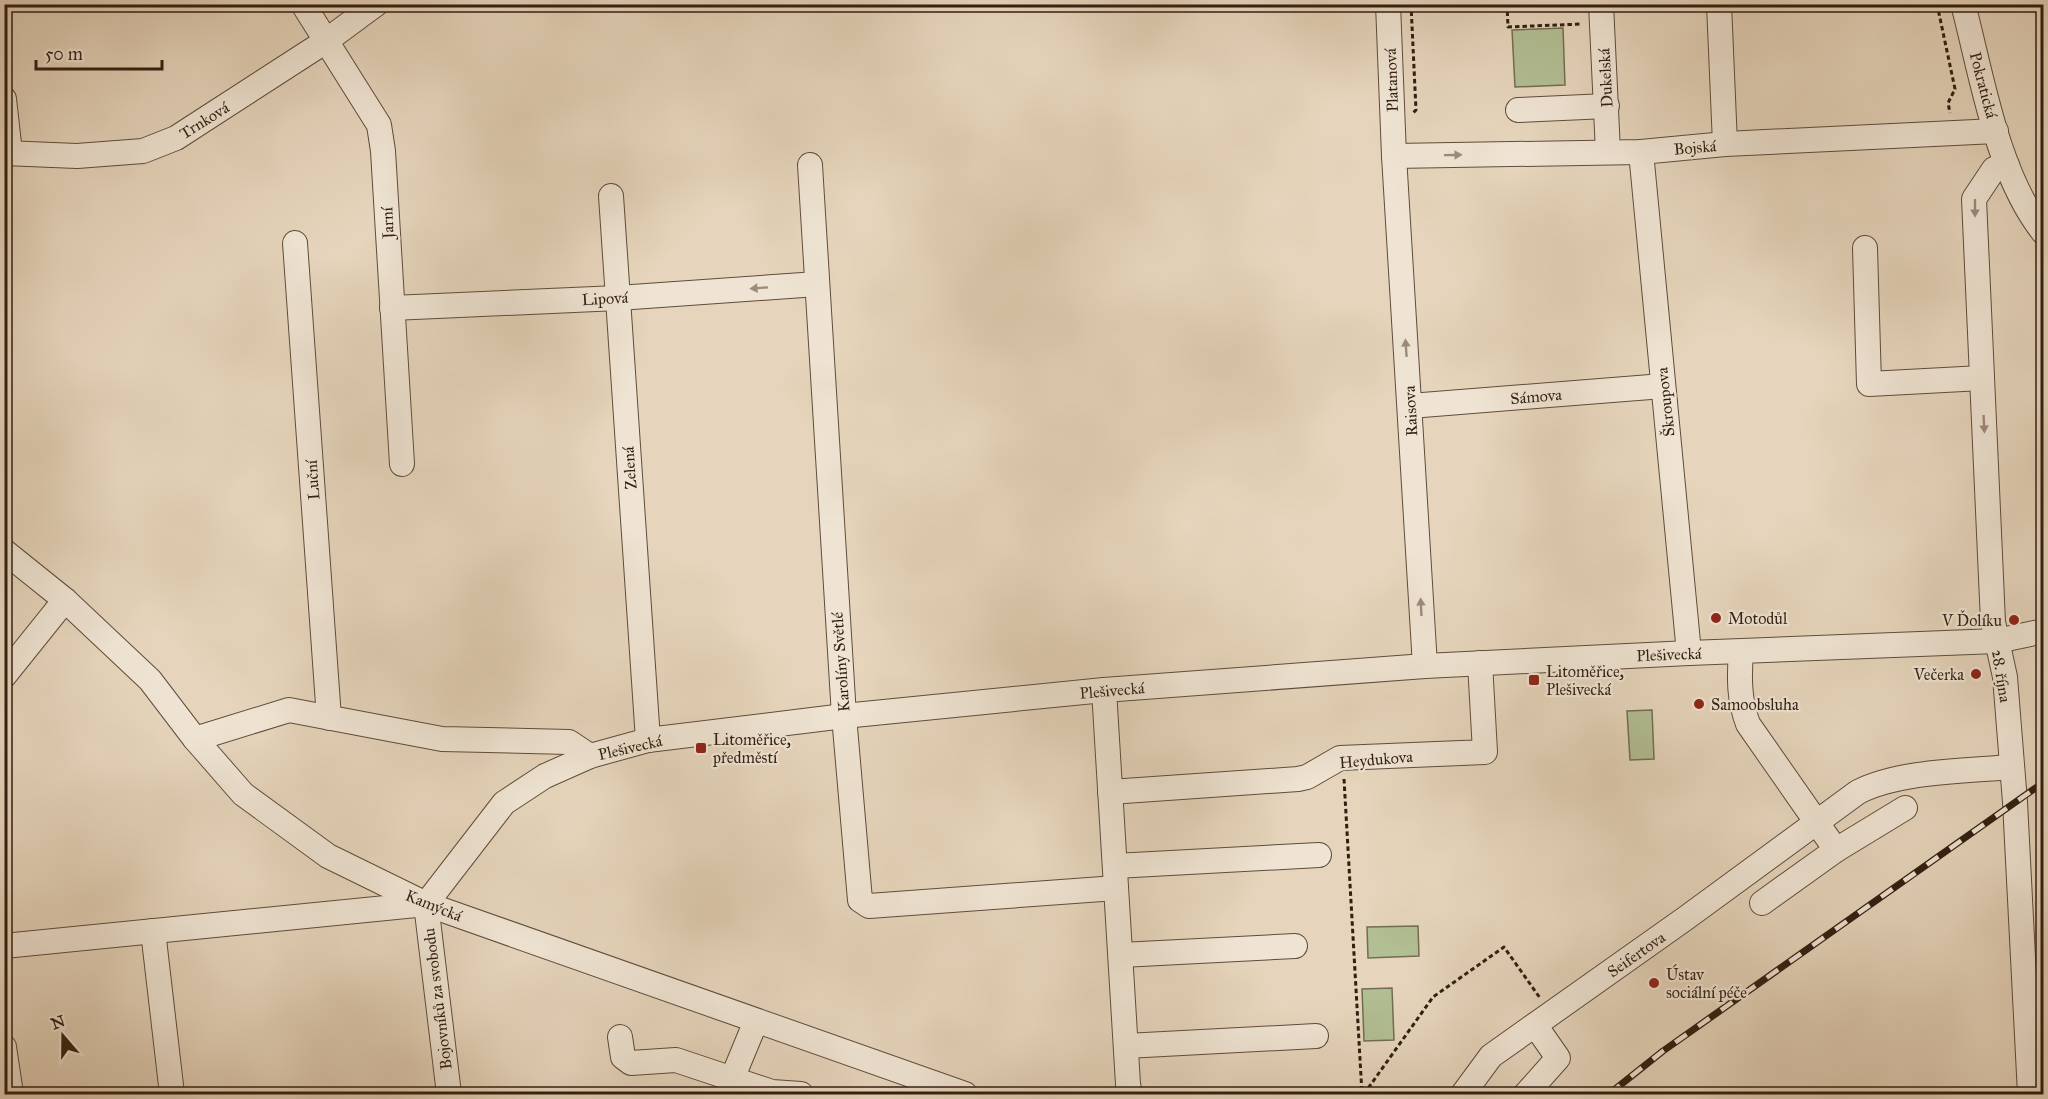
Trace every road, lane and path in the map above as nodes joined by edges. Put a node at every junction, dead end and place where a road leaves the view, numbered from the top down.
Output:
1 (303, 4) edge
2 (376, 4) edge
3 (1388, 4) edge
4 (1507, 4) edge
5 (1719, 4) edge
6 (1937, 4) edge
7 (1963, 4) edge
8 (1602, 14) edge
9 (326, 41) junction
10 (4, 99) edge
11 (1607, 106) junction
12 (1518, 110) dead end
13 (1996, 131) junction
14 (1954, 133) junction
15 (1725, 144) junction
16 (1608, 152) junction
17 (1641, 152) junction
18 (7, 153) edge
19 (1394, 156) junction
20 (810, 165) dead end
21 (2007, 165) junction
22 (611, 196) dead end
23 (2043, 233) edge
24 (295, 243) dead end
25 (1865, 248) dead end
26 (817, 284) junction
27 (618, 298) junction
28 (392, 308) junction
29 (1982, 378) junction
30 (1663, 386) junction
31 (1410, 406) junction
32 (402, 464) dead end
33 (4, 551) edge
34 (65, 600) junction
35 (2043, 632) edge
36 (1997, 641) junction
37 (1741, 652) junction
38 (1689, 653) junction
39 (1480, 663) junction
40 (1425, 666) junction
41 (4, 676) edge
42 (1104, 690) junction
43 (844, 716) junction
44 (329, 718) junction
45 (195, 739) junction
46 (648, 740) junction
47 (590, 756) junction
48 (2011, 767) junction
49 (1344, 775) dead end
50 (1110, 792) junction
51 (1905, 808) dead end
52 (1817, 822) junction
53 (1836, 850) junction
54 (1319, 855) dead end
55 (1116, 877) junction
56 (1762, 903) dead end
57 (426, 904) junction
58 (153, 932) junction
59 (4, 946) edge
60 (1295, 946) dead end
61 (2033, 952) edge
62 (1121, 955) junction
63 (1543, 1019) junction
64 (756, 1021) junction
65 (1316, 1036) dead end
66 (620, 1037) dead end
67 (1126, 1046) junction
68 (4, 1047) edge
69 (732, 1079) junction
70 (11, 1095) edge
71 (172, 1095) edge
72 (449, 1095) edge
73 (801, 1095) edge
74 (965, 1095) edge
75 (1130, 1095) edge
76 (1363, 1095) edge
77 (1463, 1095) edge
78 (1526, 1095) edge
79 (2030, 1095) edge

1 - 9 street, Jarní
2 - 9 street, Trnková
3 - 19 street, Platanová
4 - 8 path
5 - 15 street
6 - 14 path
7 - 13 street, Pokratická
8 - 11 street, Dukelská
9 - 18 street, Trnková
9 - 28 street, Jarní
10 - 18 street
11 - 12 street
11 - 16 street, Dukelská
13 - 14 street, Bojská
13 - 21 street, Pokratická
14 - 15 street, Bojská
15 - 17 street, Bojská
16 - 17 street, Bojská
19 -> 16 street, Bojská
17 - 30 street, Škroupova
31 -> 19 street, Raisova
20 - 26 street, Karolíny Světlé
21 - 23 street, Pokratická
21 -> 29 street, 28. října
22 - 27 street, Zelená
24 - 44 street, Luční
25 - 29 street
26 -> 27 street, Lipová
26 - 43 street, Karolíny Světlé
27 - 28 street, Lipová
27 - 46 street, Zelená
28 - 32 street, Jarní
29 -> 36 street, 28. října
30 - 31 street, Sámova
30 - 38 street, Škroupova
40 -> 31 street, Raisova
33 - 34 street, Kamýcká
34 - 41 street
34 - 45 street, Kamýcká
35 - 36 street, Plešivecká
36 - 37 street, Plešivecká
36 - 48 street, 28. října
37 - 38 street, Plešivecká
37 - 52 street
38 - 39 street, Plešivecká
39 - 40 street, Plešivecká
39 - 50 street, Heydukova
40 - 42 street, Plešivecká
42 - 43 street, Plešivecká
42 - 50 street
43 - 46 street, Plešivecká
43 - 55 street, Karolíny Světlé
44 - 45 street, Plešivecká
44 - 47 street, Plešivecká
45 - 57 street, Kamýcká
46 - 47 street, Plešivecká
47 - 57 street
48 - 52 street, Seifertova
48 - 61 street, 28. října
49 - 76 path
50 - 55 street
51 - 53 street
52 - 53 street
52 - 63 street, Seifertova
53 - 56 street
54 - 55 street
55 - 62 street
57 - 58 street
57 - 64 street, Kamýcká
57 - 72 street, Bojovníků za svobodu
58 - 59 street
58 - 71 street
60 - 62 street
61 - 79 street, 28. října
62 - 67 street
63 - 76 path
63 - 77 street, Seifertova
63 - 78 street
64 - 69 street
64 - 74 street, Kamýcká
65 - 67 street
66 - 69 street
67 - 75 street
68 - 70 street
69 - 73 street

